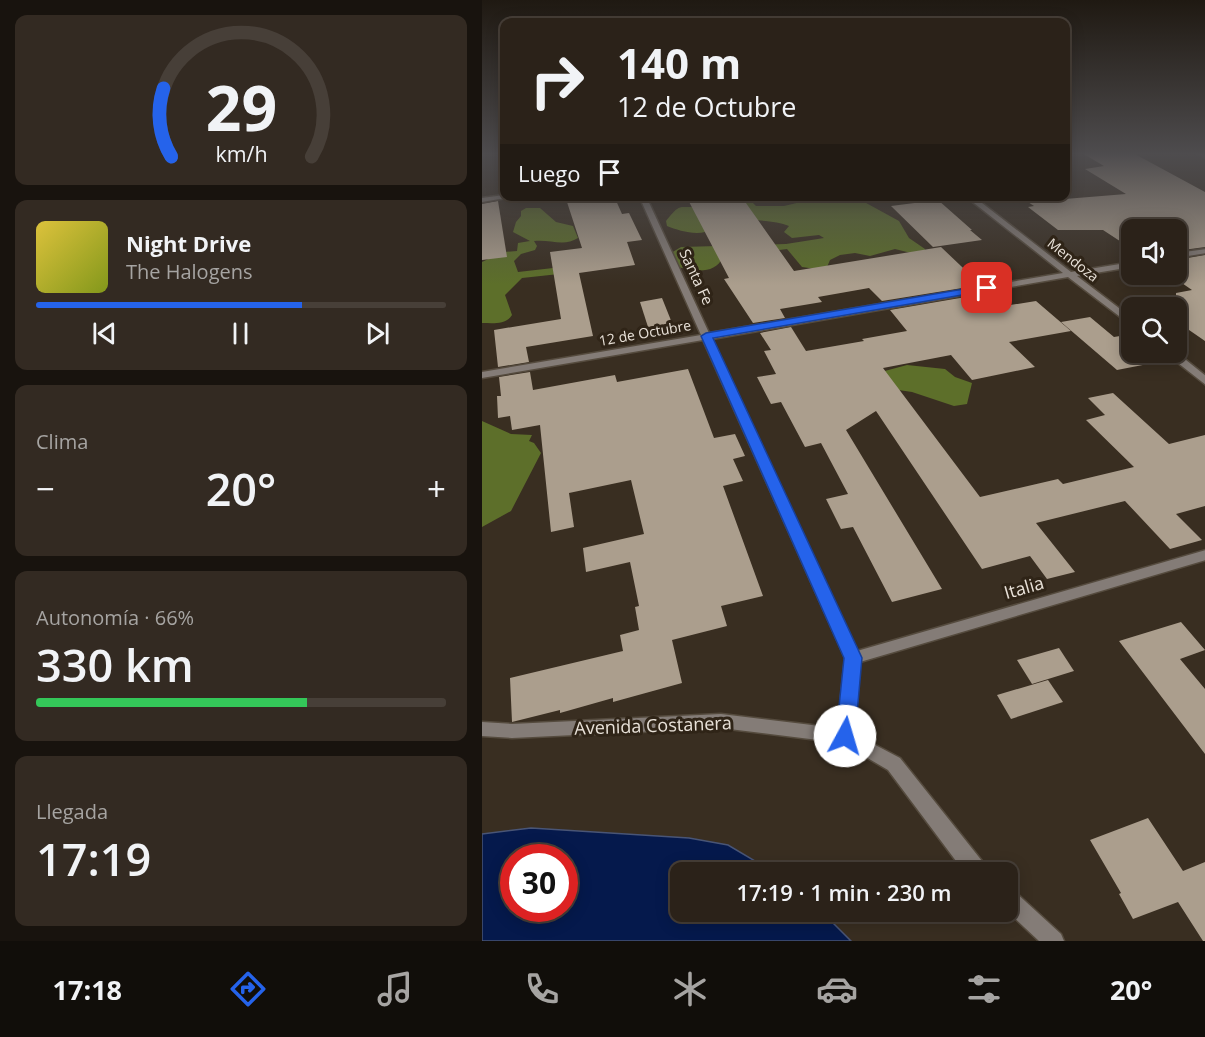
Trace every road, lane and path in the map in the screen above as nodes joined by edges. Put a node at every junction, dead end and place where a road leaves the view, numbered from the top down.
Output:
1 (500, 198) edge
2 (482, 200) edge
3 (644, 201) edge
4 (974, 201) edge
5 (1205, 251) edge
6 (1187, 254) edge
7 (1121, 266) edge
8 (1069, 274) junction
9 (1121, 314) edge
10 (706, 336) junction
11 (1182, 363) edge
12 (482, 375) edge
13 (1205, 382) edge
14 (1205, 555) edge
15 (853, 658) junction
16 (482, 729) edge
17 (845, 736) junction
18 (969, 862) edge
19 (1018, 908) edge
20 (1054, 941) edge

1 - 2 street
3 - 10 street, Santa Fe
4 - 8 street, Mendoza
5 - 6 street
7 - 8 street, 12 de Octubre
8 - 9 street, Mendoza
8 - 10 street, 12 de Octubre
10 - 12 street, 12 de Octubre
10 - 15 street, Santa Fe
11 - 13 street
14 - 15 street, Italia
15 - 17 street
16 - 17 street, Avenida Costanera
17 - 18 street, Avenida Costanera
19 - 20 street

